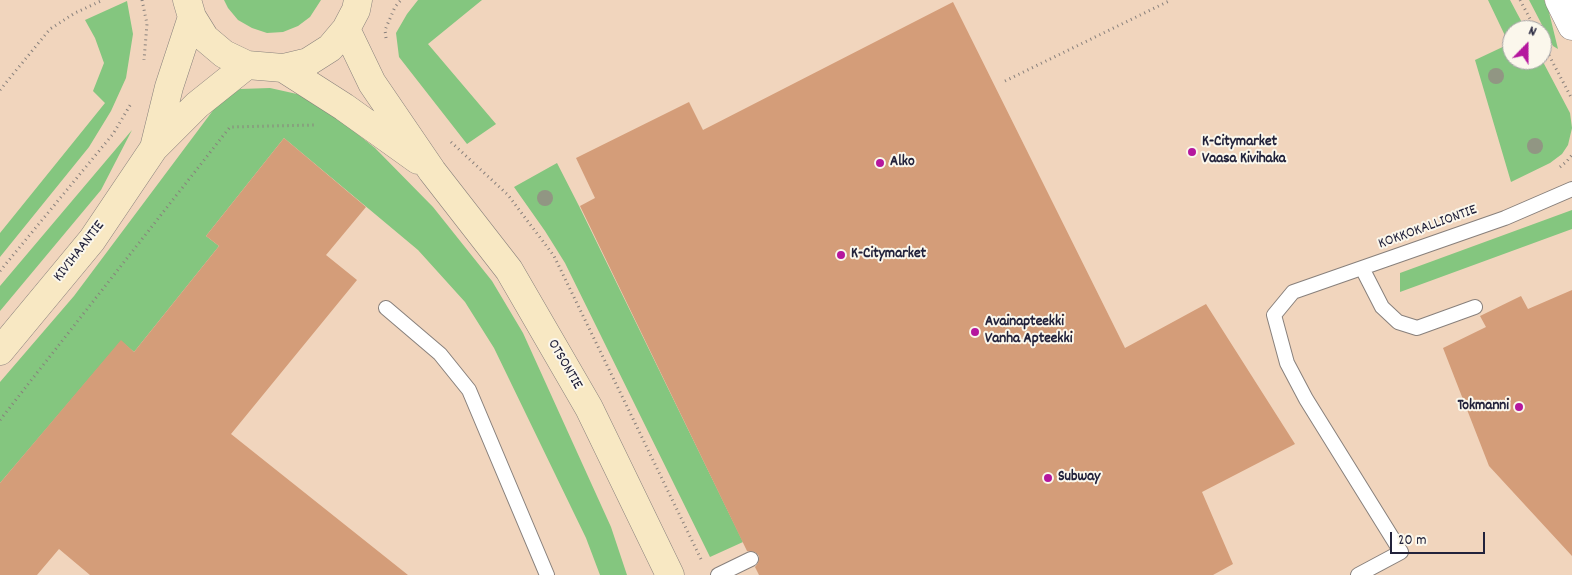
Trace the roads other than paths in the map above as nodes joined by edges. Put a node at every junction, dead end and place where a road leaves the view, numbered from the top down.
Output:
1 (358, 0) edge
2 (1559, 0) edge
3 (189, 8) edge
4 (1572, 26) edge
5 (346, 29) junction
6 (247, 65) junction
7 (282, 68) junction
8 (154, 148) junction
9 (432, 171) junction
10 (1572, 189) edge
11 (1362, 268) junction
12 (1475, 307) dead end
13 (386, 308) dead end
14 (0, 351) edge
15 (751, 560) dead end
16 (547, 575) edge
17 (670, 575) edge
18 (718, 575) edge
19 (1358, 575) edge

1 - 5 main road
2 - 4 street
3 - 6 main road
3 - 8 main road, KIVIHAANTIE
5 - 7 main road
5 - 9 main road, OTSONTIE
6 - 7 main road
6 - 8 main road, KIVIHAANTIE
7 - 9 main road, OTSONTIE
8 - 14 main road, KIVIHAANTIE
9 - 17 main road, OTSONTIE
10 - 11 lane, KOKKOKALLIONTIE
11 - 12 lane
11 - 19 lane, KOKKOKALLIONTIE
13 - 16 lane
15 - 18 lane

